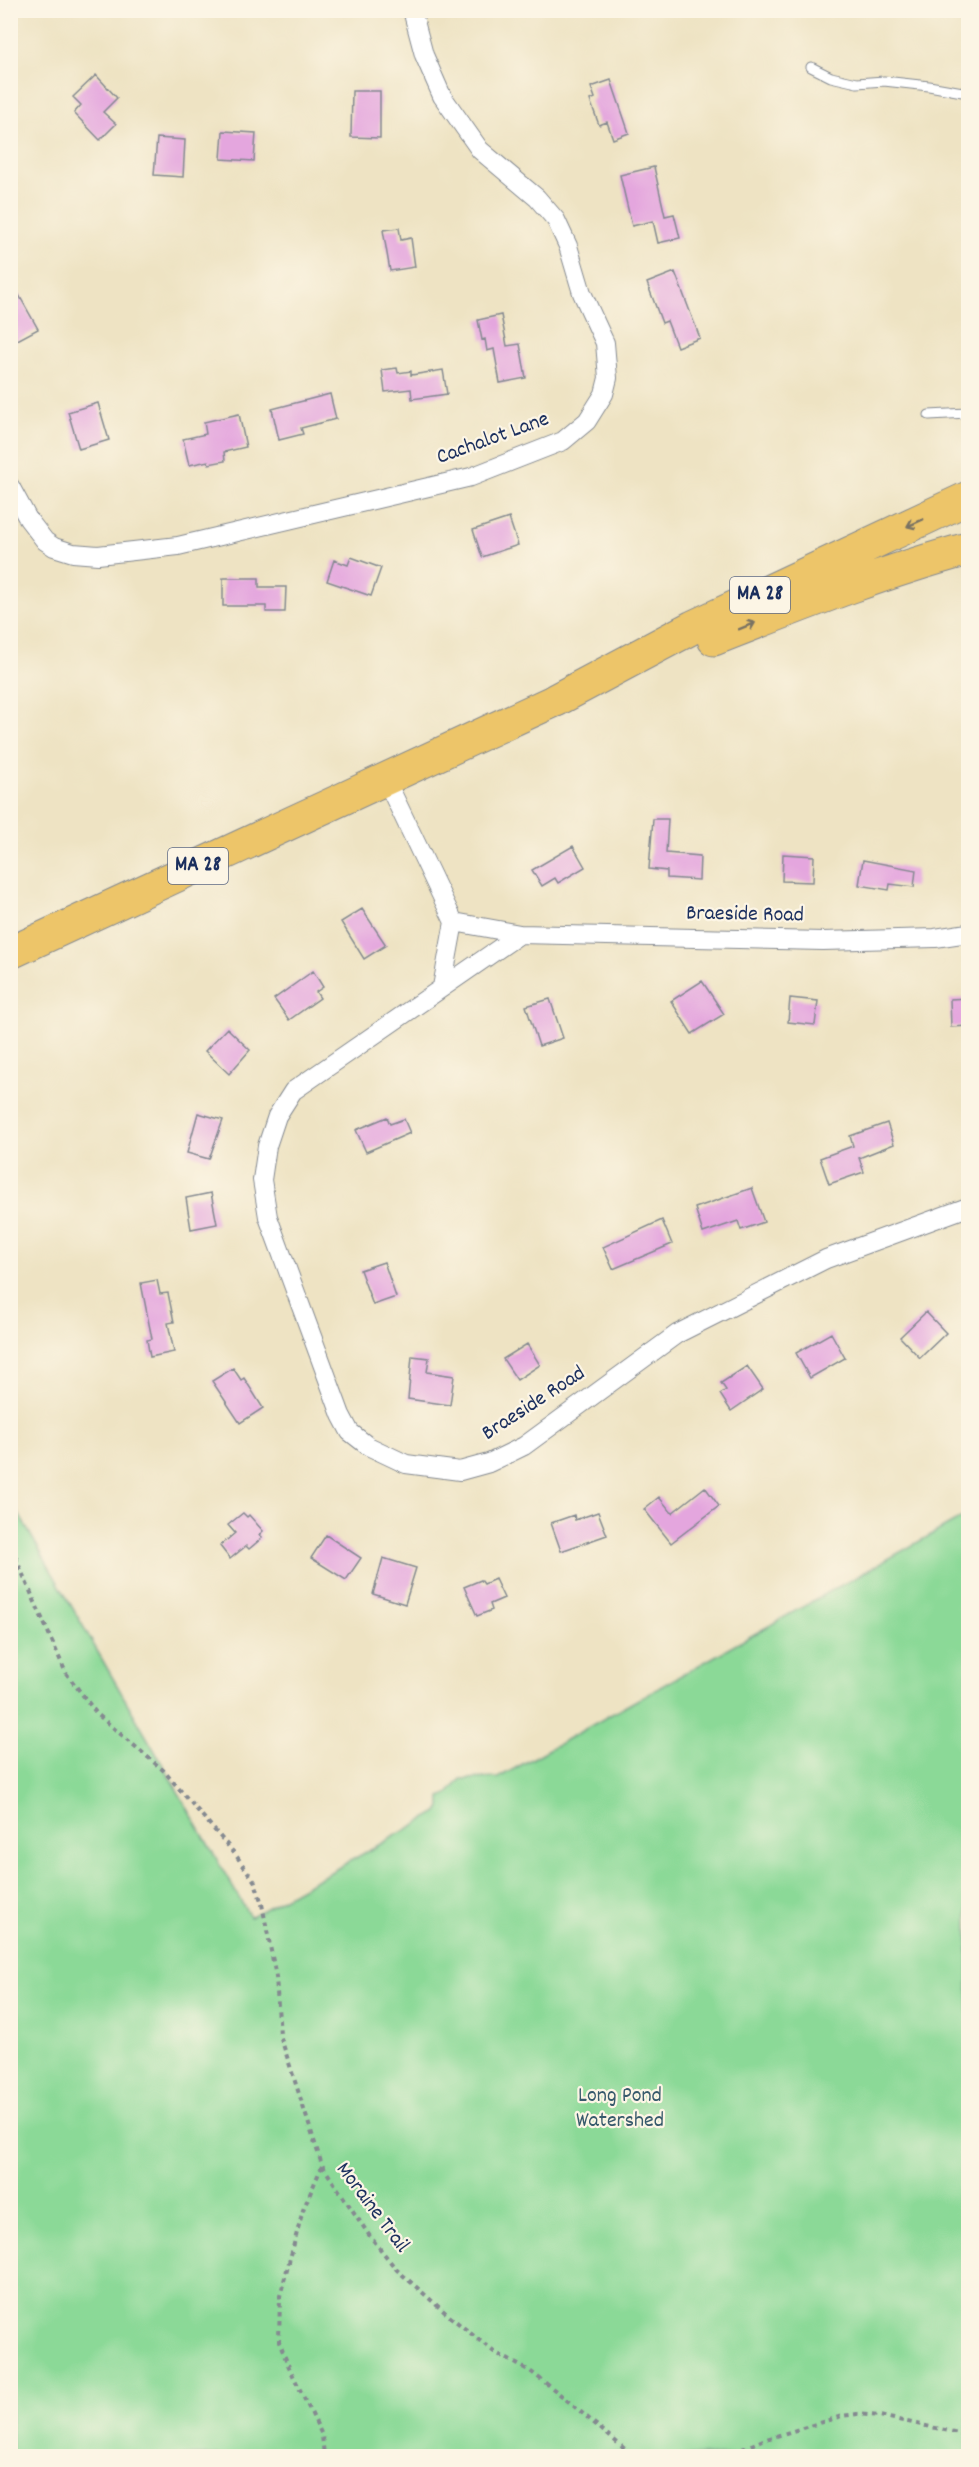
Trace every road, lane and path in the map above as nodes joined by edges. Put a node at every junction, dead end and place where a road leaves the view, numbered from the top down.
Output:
1 (412, 10) edge
2 (811, 67) dead end
3 (969, 93) edge
4 (969, 413) edge
5 (929, 415) dead end
6 (10, 486) edge
7 (969, 498) edge
8 (969, 549) edge
9 (556, 700) junction
10 (386, 780) junction
11 (454, 922) junction
12 (969, 933) edge
13 (520, 934) junction
14 (10, 953) edge
15 (442, 987) junction
16 (969, 1207) edge
17 (10, 1531) edge
18 (11, 1547) edge
19 (322, 2166) junction
20 (969, 2435) edge
21 (324, 2457) edge
22 (633, 2457) edge
23 (726, 2457) edge

1 - 6 street, Cachalot Lane
2 - 3 lane
4 - 5 lane
7 -> 9 highway, MA 28
9 -> 8 highway, MA 28
9 - 10 highway, MA 28
10 - 11 street
10 - 14 highway, MA 28
11 - 13 street, Braeside Road
11 - 15 street
12 - 13 street, Braeside Road
13 - 15 street, Braeside Road
15 - 16 street, Braeside Road
17 - 18 path
18 - 19 path
19 - 21 path, Moraine Trail
19 - 22 path, Moraine Trail
20 - 23 path

